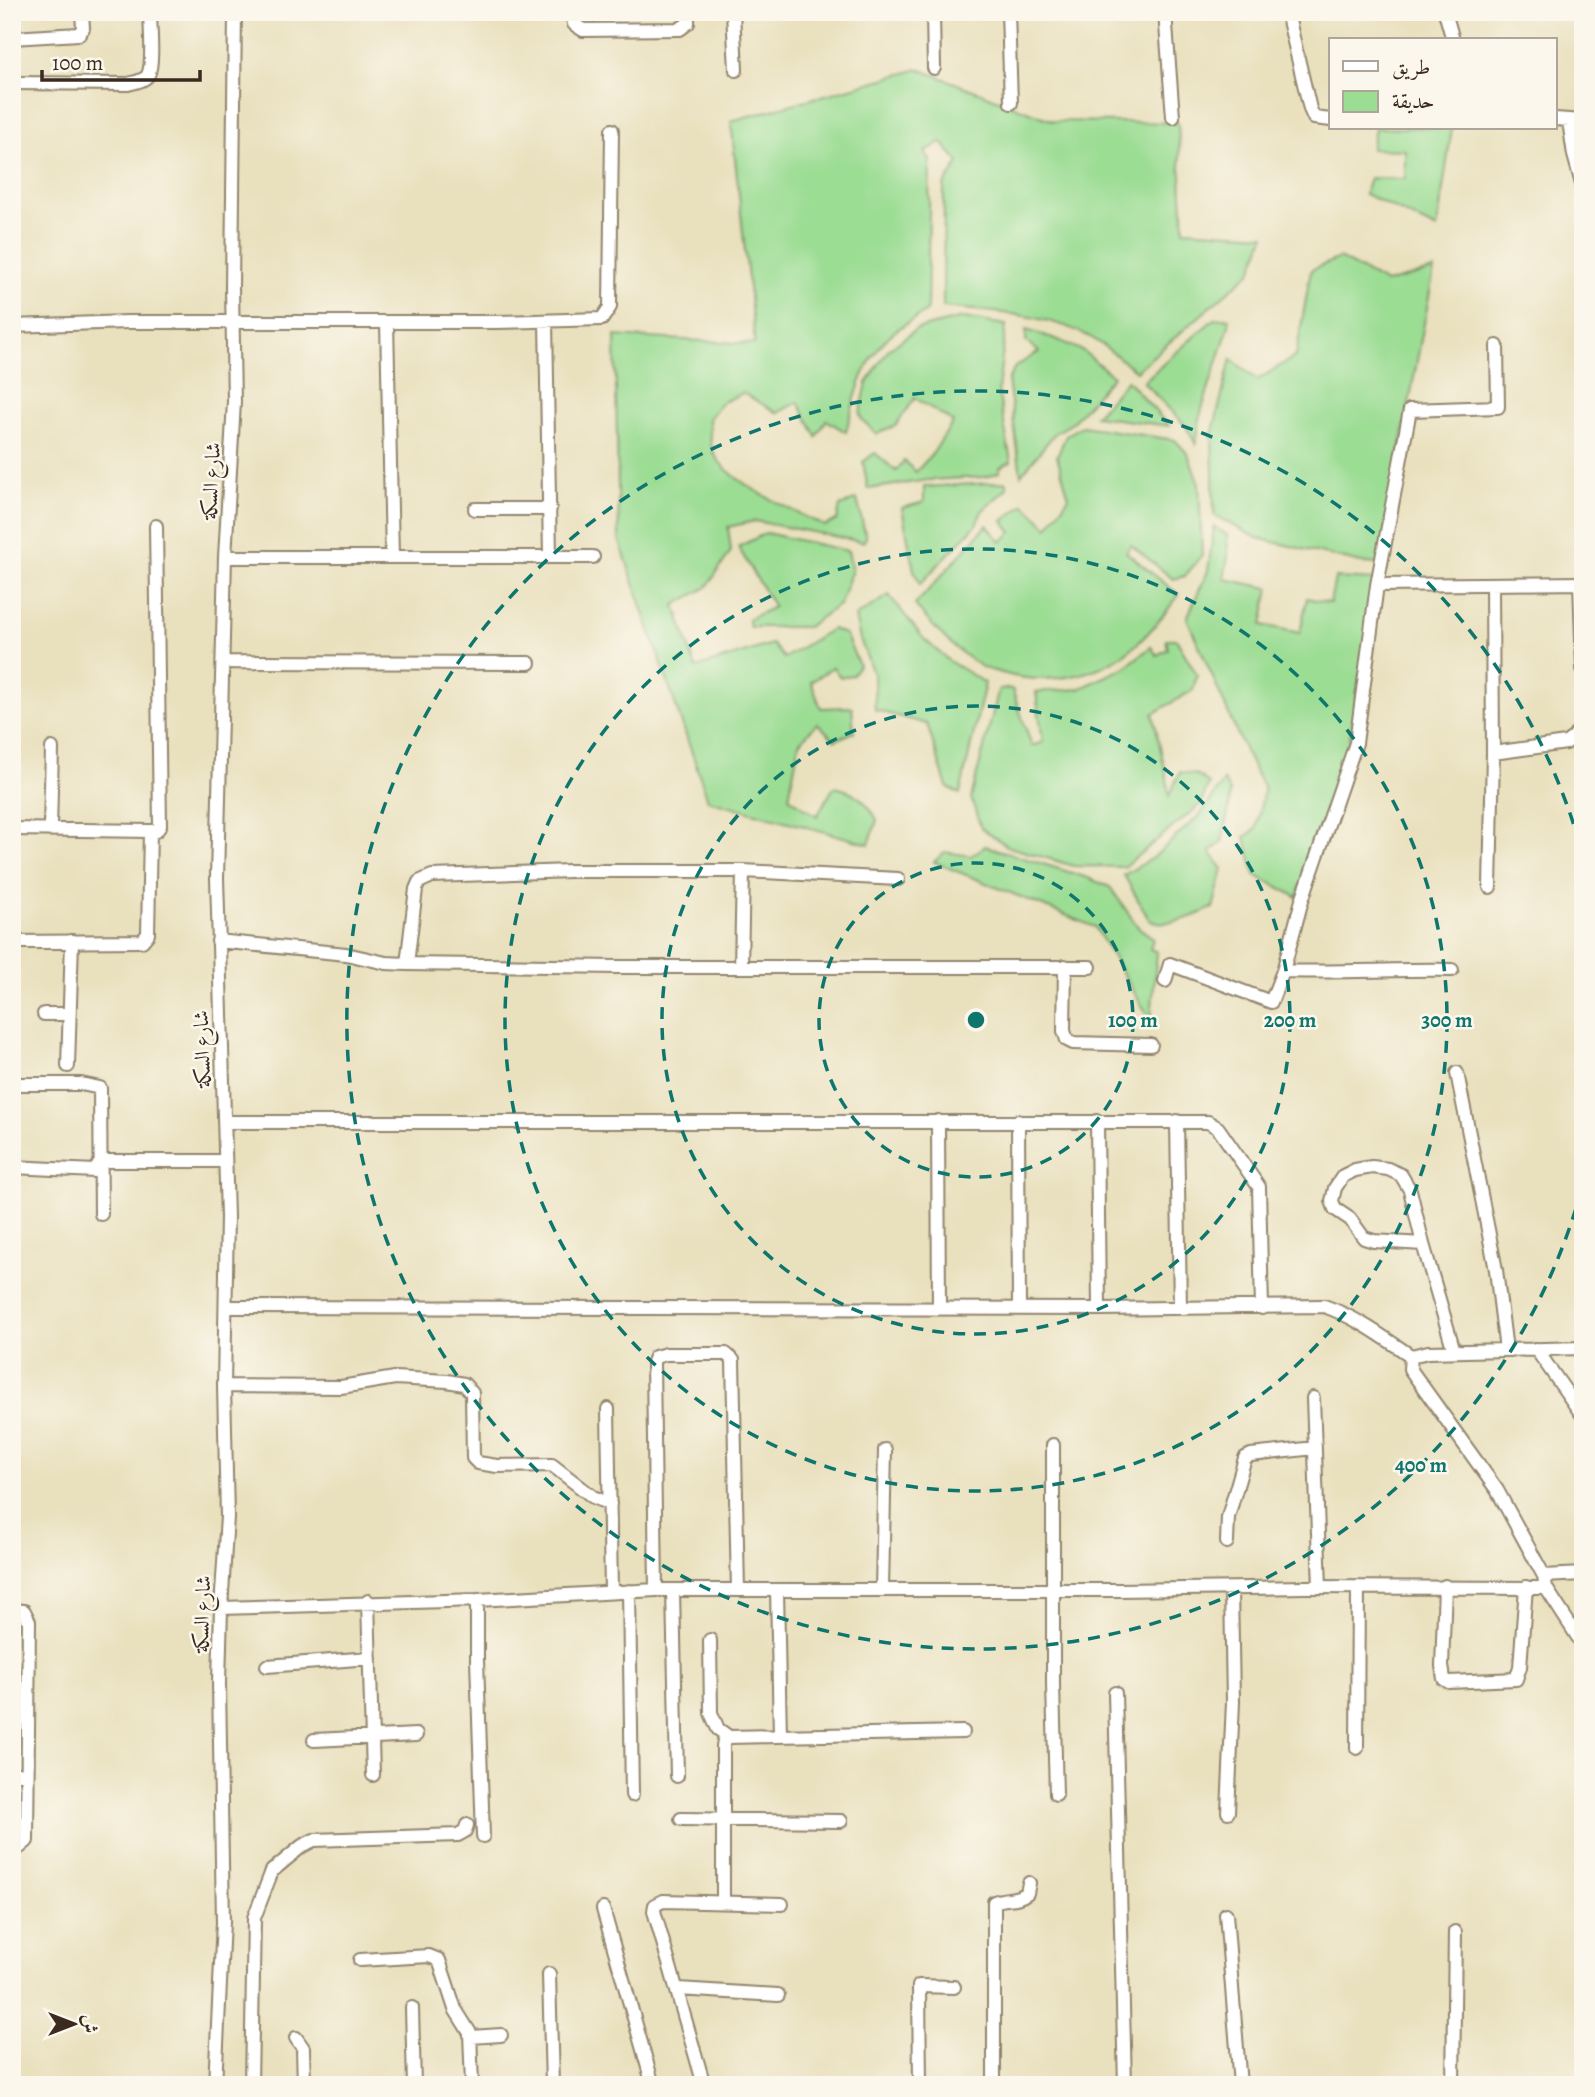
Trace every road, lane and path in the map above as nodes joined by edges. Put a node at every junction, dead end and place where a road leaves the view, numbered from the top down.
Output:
1 (82, 12) edge
2 (150, 12) edge
3 (235, 12) edge
4 (572, 12) edge
5 (688, 12) edge
6 (733, 12) edge
7 (933, 12) edge
8 (1008, 12) edge
9 (1165, 12) edge
10 (1287, 12) edge
11 (1445, 12) edge
12 (12, 38) edge
13 (1452, 38) edge
14 (934, 68) dead end
15 (736, 70) dead end
16 (12, 73) edge
17 (13, 83) edge
18 (1011, 103) dead end
19 (1173, 117) dead end
20 (1329, 120) edge
21 (1556, 120) edge
22 (1576, 121) edge
23 (612, 130) dead end
24 (1583, 188) edge
25 (233, 321) junction
26 (387, 321) junction
27 (547, 321) junction
28 (12, 326) edge
29 (1497, 346) dead end
30 (475, 509) dead end
31 (550, 509) junction
32 (156, 526) dead end
33 (225, 557) junction
34 (392, 557) junction
35 (550, 557) junction
36 (593, 557) dead end
37 (1581, 583) edge
38 (1492, 584) junction
39 (1377, 585) junction
40 (223, 662) junction
41 (529, 663) dead end
42 (1583, 669) edge
43 (1583, 723) edge
44 (52, 748) dead end
45 (1493, 753) junction
46 (12, 829) edge
47 (50, 830) junction
48 (150, 831) junction
49 (743, 871) junction
50 (898, 879) dead end
51 (1490, 887) dead end
52 (72, 941) junction
53 (218, 941) junction
54 (12, 942) edge
55 (407, 964) junction
56 (1065, 966) junction
57 (741, 967) junction
58 (1090, 967) dead end
59 (1452, 970) dead end
60 (1283, 971) junction
61 (1165, 981) dead end
62 (44, 1014) dead end
63 (68, 1014) junction
64 (1151, 1045) dead end
65 (68, 1066) dead end
66 (1457, 1073) dead end
67 (12, 1084) edge
68 (938, 1121) junction
69 (1018, 1121) junction
70 (1097, 1121) junction
71 (1177, 1121) junction
72 (224, 1122) junction
73 (101, 1161) junction
74 (220, 1161) junction
75 (12, 1167) edge
76 (101, 1213) dead end
77 (1423, 1244) junction
78 (227, 1307) junction
79 (939, 1308) junction
80 (1019, 1308) junction
81 (1180, 1308) junction
82 (1262, 1308) junction
83 (1099, 1309) junction
84 (1583, 1348) edge
85 (1536, 1349) junction
86 (1506, 1350) junction
87 (1454, 1351) junction
88 (1411, 1356) junction
89 (224, 1386) junction
90 (1313, 1398) dead end
91 (608, 1409) dead end
92 (1583, 1416) edge
93 (1053, 1445) dead end
94 (1315, 1448) junction
95 (885, 1450) dead end
96 (610, 1504) junction
97 (1227, 1542) dead end
98 (1583, 1574) edge
99 (1545, 1582) junction
100 (1445, 1586) junction
101 (1320, 1587) junction
102 (1358, 1587) junction
103 (1526, 1587) junction
104 (882, 1589) junction
105 (1231, 1589) junction
106 (656, 1590) junction
107 (673, 1590) junction
108 (738, 1590) junction
109 (777, 1590) junction
110 (1055, 1590) junction
111 (629, 1591) junction
112 (611, 1592) junction
113 (477, 1600) junction
114 (368, 1601) junction
115 (220, 1608) junction
116 (12, 1610) edge
117 (710, 1640) dead end
118 (1583, 1645) edge
119 (370, 1658) junction
120 (267, 1666) dead end
121 (1115, 1693) dead end
122 (26, 1696) junction
123 (12, 1697) edge
124 (963, 1732) dead end
125 (416, 1735) dead end
126 (780, 1735) junction
127 (373, 1737) junction
128 (729, 1737) junction
129 (314, 1740) dead end
130 (1357, 1748) dead end
131 (12, 1774) edge
132 (27, 1774) junction
133 (373, 1775) dead end
134 (677, 1776) dead end
135 (1056, 1794) dead end
136 (632, 1795) dead end
137 (1228, 1812) dead end
138 (681, 1819) dead end
139 (724, 1819) junction
140 (841, 1821) dead end
141 (467, 1825) dead end
142 (483, 1836) dead end
143 (12, 1846) edge
144 (1029, 1883) dead end
145 (723, 1902) junction
146 (782, 1904) dead end
147 (603, 1909) dead end
148 (1226, 1914) dead end
149 (1455, 1932) dead end
150 (360, 1960) dead end
151 (549, 1974) dead end
152 (954, 1987) dead end
153 (678, 1989) junction
154 (778, 1996) dead end
155 (412, 2008) dead end
156 (501, 2035) dead end
157 (471, 2037) junction
158 (296, 2038) dead end
159 (215, 2085) edge
160 (251, 2085) edge
161 (304, 2085) edge
162 (414, 2085) edge
163 (472, 2085) edge
164 (552, 2085) edge
165 (653, 2085) edge
166 (704, 2085) edge
167 (920, 2085) edge
168 (995, 2085) edge
169 (1125, 2085) edge
170 (1240, 2085) edge
171 (1453, 2085) edge

1 - 12 street
2 - 17 street
3 - 25 street, شارع السكة
4 - 5 street
6 - 15 street
7 - 14 street
8 - 18 street
9 - 19 street
10 - 20 street
11 - 13 street
16 - 17 street
21 - 22 street
22 - 24 street
23 - 27 street
25 - 26 street
25 - 28 street
25 - 33 street, شارع السكة
26 - 27 street
26 - 34 street
27 - 31 street
29 - 39 street
30 - 31 street
31 - 35 street
32 - 48 street
33 - 34 street
33 - 40 street, شارع السكة
34 - 35 street
35 - 36 street
37 - 38 street
37 - 42 street
38 - 39 street
38 - 45 street
39 - 60 street
40 - 41 street
40 - 53 street, شارع السكة
43 - 45 street
44 - 47 street
45 - 51 street
46 - 47 street
47 - 48 street
48 - 52 street
49 - 50 street
49 - 55 street
49 - 57 street
52 - 54 street
52 - 63 street
53 - 55 street
53 - 72 street, شارع السكة
55 - 57 street
56 - 57 street
56 - 58 street
56 - 64 street
59 - 60 street
60 - 61 street
62 - 63 street
63 - 65 street
66 - 86 street
67 - 73 street
68 - 69 street
68 - 72 street
68 - 79 street
69 - 70 street
69 - 80 street
70 - 71 street
70 - 83 street
71 - 81 street
71 - 82 street
72 - 74 street, شارع السكة
73 - 74 street
73 - 75 street
73 - 76 street
74 - 78 street, شارع السكة
77 - 77 street
77 - 87 street
78 - 79 street
78 - 89 street, شارع السكة
79 - 80 street
80 - 83 street
81 - 82 street
81 - 83 street
82 - 88 street
84 - 85 street
85 - 86 street
85 - 92 street
86 - 87 street
87 - 88 street
88 - 99 street
89 - 96 street
89 - 115 street, شارع السكة
90 - 94 street
91 - 96 street
93 - 110 street
94 - 97 street
94 - 101 street
95 - 104 street
96 - 112 street
98 - 99 street
99 - 103 street
99 - 118 street
100 - 102 street
100 - 103 street
100 - 103 street
101 - 102 street
101 - 105 street
102 - 130 street
104 - 109 street
104 - 110 street
105 - 110 street
105 - 137 street
106 - 107 street
106 - 108 street
106 - 111 street
107 - 108 street
107 - 134 street
108 - 109 street
109 - 126 street
110 - 135 street
111 - 112 street
111 - 136 street
112 - 113 street
113 - 114 street
113 - 142 street
114 - 115 street
114 - 119 street
115 - 159 street, شارع السكة
116 - 122 street
117 - 128 street
119 - 120 street
119 - 127 street
121 - 169 street
122 - 123 street
122 - 132 street
124 - 126 street
125 - 127 street
126 - 128 street
127 - 129 street
127 - 133 street
128 - 139 street
131 - 132 street
132 - 143 street
138 - 139 street
139 - 140 street
139 - 145 street
141 - 160 street
144 - 168 street
145 - 146 street
145 - 153 street
147 - 165 street
148 - 170 street
149 - 171 street
150 - 157 street
151 - 164 street
152 - 167 street
153 - 154 street
153 - 166 street
155 - 162 street
156 - 157 street
157 - 163 street
158 - 161 street

